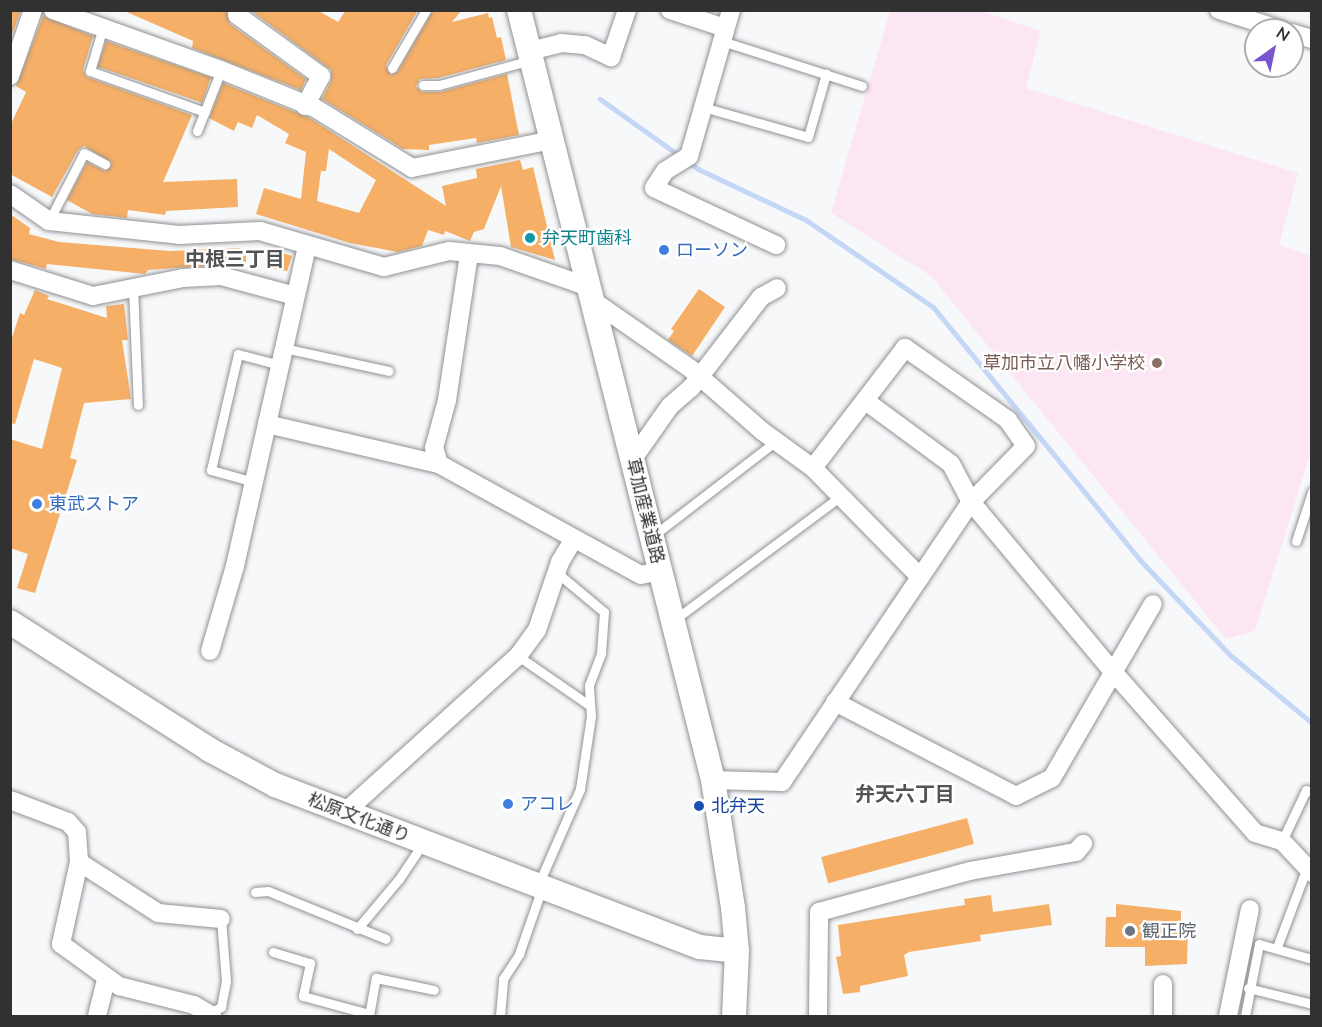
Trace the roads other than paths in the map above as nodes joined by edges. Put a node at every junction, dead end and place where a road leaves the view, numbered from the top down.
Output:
1 (33, 10) edge
2 (53, 10) edge
3 (426, 10) edge
4 (519, 10) edge
5 (627, 10) edge
6 (670, 10) edge
7 (1219, 10) edge
8 (238, 13) edge
9 (1244, 18) edge
10 (726, 26) edge
11 (103, 27) junction
12 (531, 56) junction
13 (392, 68) dead end
14 (221, 70) junction
15 (826, 74) junction
16 (10, 76) edge
17 (423, 85) dead end
18 (862, 86) dead end
19 (305, 106) junction
20 (703, 107) junction
21 (205, 112) junction
22 (197, 131) dead end
23 (552, 140) junction
24 (105, 164) dead end
25 (10, 194) edge
26 (49, 221) junction
27 (776, 245) dead end
28 (308, 246) junction
29 (469, 255) junction
30 (10, 270) edge
31 (133, 287) junction
32 (777, 288) dead end
33 (591, 294) junction
34 (295, 296) junction
35 (282, 356) junction
36 (389, 371) dead end
37 (700, 376) junction
38 (867, 402) junction
39 (138, 405) dead end
40 (267, 424) junction
41 (776, 441) junction
42 (632, 460) junction
43 (438, 464) junction
44 (813, 468) junction
45 (254, 482) junction
46 (1311, 492) edge
47 (841, 496) junction
48 (971, 502) junction
49 (652, 537) junction
50 (574, 539) junction
51 (1296, 541) dead end
52 (556, 572) junction
53 (660, 572) junction
54 (920, 577) junction
55 (1153, 604) dead end
56 (673, 621) junction
57 (10, 622) edge
58 (210, 651) dead end
59 (518, 656) junction
60 (1115, 674) junction
61 (835, 702) junction
62 (589, 705) junction
63 (713, 780) junction
64 (1311, 792) edge
65 (10, 800) edge
66 (344, 813) junction
67 (1282, 842) junction
68 (423, 843) junction
69 (1083, 844) dead end
70 (80, 862) junction
71 (1309, 872) edge
72 (540, 887) junction
73 (255, 892) dead end
74 (1250, 909) dead end
75 (221, 919) joint
76 (357, 929) junction
77 (386, 939) dead end
78 (1278, 948) junction
79 (737, 951) junction
80 (273, 952) dead end
81 (1311, 959) edge
82 (106, 979) junction
83 (1163, 984) dead end
84 (1248, 988) junction
85 (434, 990) dead end
86 (1311, 1004) edge
87 (211, 1015) edge
88 (369, 1015) edge
89 (97, 1017) edge
90 (500, 1017) edge
91 (734, 1017) edge
92 (818, 1017) edge
93 (1163, 1017) edge
94 (1228, 1017) edge
95 (1245, 1017) edge

1 - 16 street
2 - 11 street
3 - 13 lane
4 - 12 main road, 草加産業道路
5 - 12 street
6 - 10 street
7 - 9 street
8 - 19 street
10 - 15 lane
10 - 20 street
11 - 14 street
11 - 21 lane
12 - 17 lane
12 - 23 main road, 草加産業道路
14 - 19 street
14 - 21 lane
15 - 18 lane
15 - 20 lane
19 - 23 street
20 - 27 street
21 - 22 lane
23 - 33 main road, 草加産業道路
24 - 26 lane
25 - 26 street
26 - 28 street
28 - 29 street
28 - 34 street
29 - 33 street
29 - 43 street
30 - 31 street
31 - 34 street
31 - 39 lane
32 - 37 street
33 - 37 street
33 - 42 main road, 草加産業道路
34 - 35 street
35 - 36 lane
35 - 40 street
35 - 45 lane
37 - 41 street
37 - 42 street
38 - 44 street
38 - 48 street
38 - 48 street
40 - 43 street
40 - 45 street
41 - 44 street
41 - 49 lane
42 - 49 main road, 草加産業道路
43 - 50 street
44 - 47 street
45 - 58 street
46 - 51 lane
47 - 54 street
47 - 56 lane
48 - 54 street
48 - 60 street
49 - 53 main road, 草加産業道路
50 - 52 street
50 - 53 street
52 - 59 street
52 - 62 lane
53 - 56 main road, 草加産業道路
54 - 61 street
55 - 60 street
56 - 63 main road, 草加産業道路
57 - 66 main road, 松原文化通り
59 - 62 lane
59 - 66 street
60 - 61 street
60 - 67 street
61 - 63 street
62 - 72 lane
63 - 79 main road, 草加産業道路
64 - 67 lane
65 - 70 street
66 - 68 main road, 松原文化通り
67 - 71 street
68 - 72 main road, 松原文化通り
68 - 76 lane
69 - 92 street
70 - 75 street
70 - 82 street
71 - 78 lane
72 - 79 main road, 松原文化通り
72 - 90 lane
73 - 76 lane
74 - 94 street
75 - 87 lane
76 - 77 lane
78 - 81 lane
78 - 84 lane
79 - 91 main road, 草加産業道路
80 - 88 lane
82 - 87 street
82 - 89 street
83 - 93 street
84 - 86 lane
84 - 95 lane
85 - 88 lane

